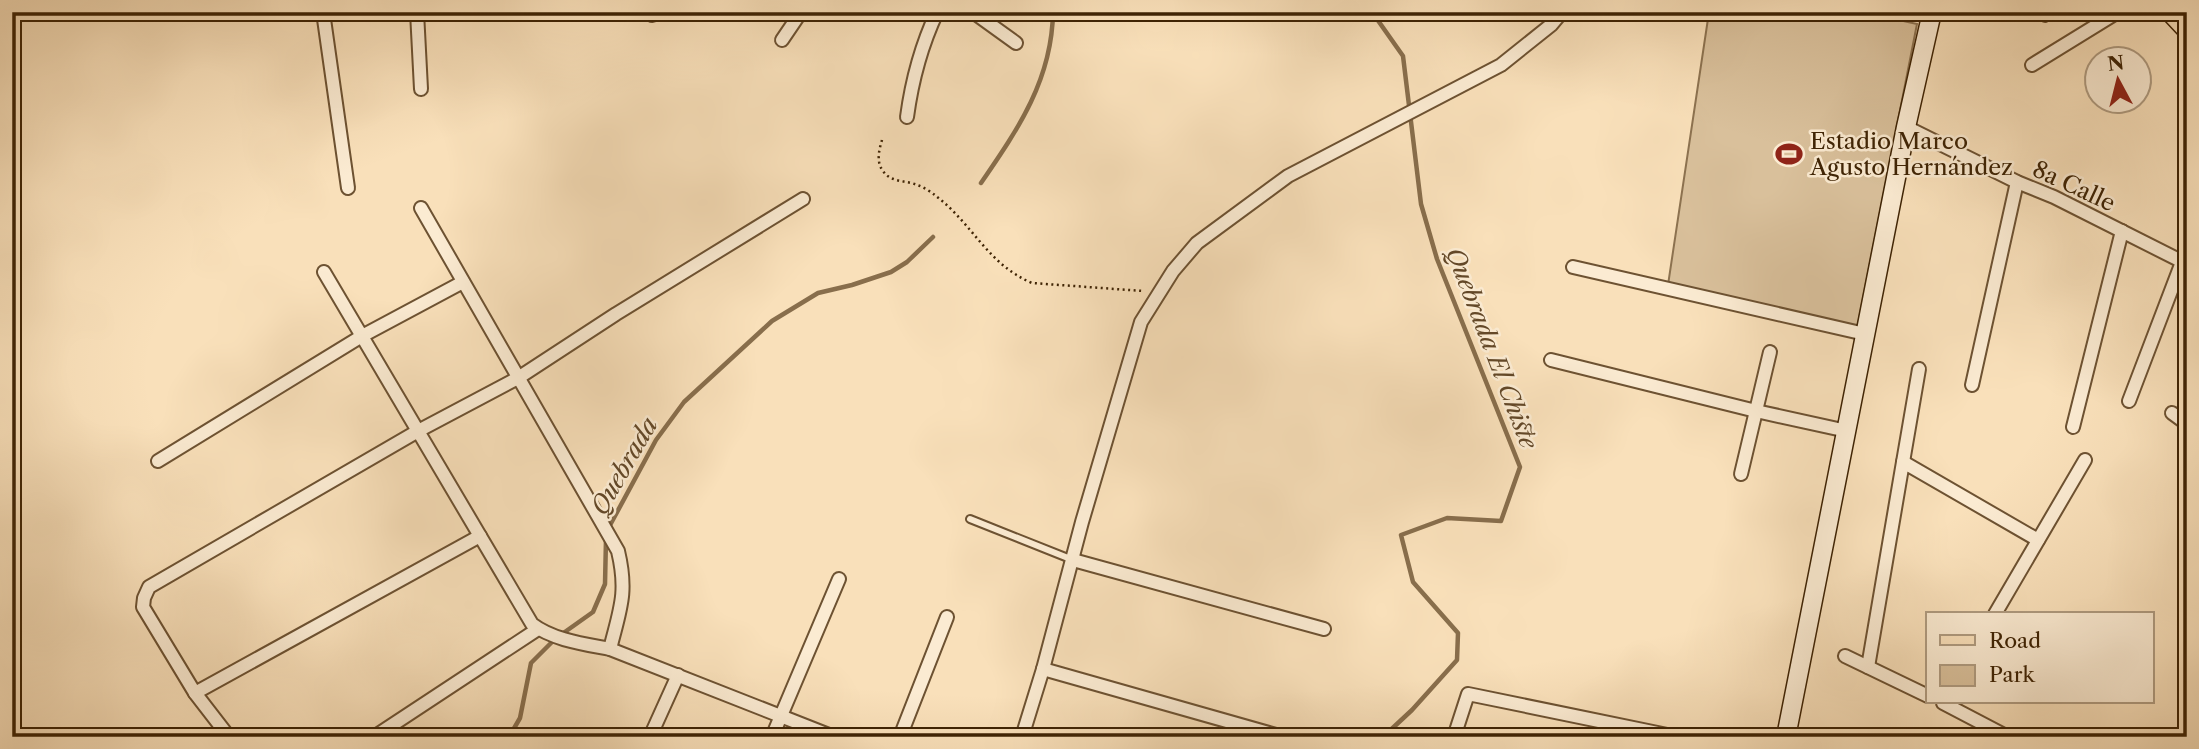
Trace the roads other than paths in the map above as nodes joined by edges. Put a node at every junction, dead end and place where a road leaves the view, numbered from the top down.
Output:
1 (323, 12) edge
2 (417, 12) edge
3 (801, 12) edge
4 (937, 12) edge
5 (972, 12) edge
6 (1562, 12) edge
7 (1932, 12) edge
8 (2032, 12) edge
9 (2057, 12) edge
10 (2118, 12) edge
11 (2172, 12) edge
12 (2187, 28) edge
13 (782, 40) dead end
14 (1016, 43) dead end
15 (2032, 65) dead end
16 (421, 89) dead end
17 (907, 117) dead end
18 (1906, 127) junction
19 (2017, 182) junction
20 (348, 188) dead end
21 (803, 199) dead end
22 (421, 208) dead end
23 (2122, 231) junction
24 (2185, 258) edge
25 (1573, 267) dead end
26 (324, 272) dead end
27 (463, 282) junction
28 (1865, 334) junction
29 (362, 336) junction
30 (1770, 352) dead end
31 (1551, 360) dead end
32 (1919, 369) dead end
33 (518, 378) junction
34 (1972, 386) dead end
35 (2129, 401) dead end
36 (1756, 411) junction
37 (2172, 413) dead end
38 (2187, 424) edge
39 (2073, 428) dead end
40 (418, 431) junction
41 (1847, 431) junction
42 (2085, 460) dead end
43 (158, 461) dead end
44 (1903, 462) junction
45 (1741, 474) dead end
46 (970, 519) dead end
47 (480, 536) junction
48 (2038, 540) junction
49 (1073, 560) junction
50 (839, 579) dead end
51 (1996, 612) edge
52 (947, 617) dead end
53 (538, 629) junction
54 (1324, 629) dead end
55 (610, 649) junction
56 (1845, 656) dead end
57 (1868, 667) junction
58 (1043, 669) junction
59 (678, 676) junction
60 (195, 694) junction
61 (1926, 695) edge
62 (1945, 704) edge
63 (780, 716) junction
64 (1986, 732) edge
65 (229, 737) edge
66 (374, 737) edge
67 (650, 737) edge
68 (772, 737) edge
69 (834, 737) edge
70 (900, 737) edge
71 (1022, 737) edge
72 (1283, 737) edge
73 (1454, 737) edge
74 (1677, 737) edge
75 (1786, 737) edge
76 (2008, 737) edge

1 - 20 street
2 - 16 street
3 - 13 street
4 - 17 street
5 - 14 street
6 - 49 street
7 - 18 street
8 - 9 lane
10 - 15 street
11 - 12 main road
18 - 19 street, 8a Calle
18 - 28 street
19 - 23 street, 8a Calle
19 - 34 street
21 - 33 street
22 - 27 street
23 - 24 street, 8a Calle
23 - 39 street
24 - 35 street
25 - 28 street
26 - 29 street
27 - 29 street
27 - 33 street
28 - 41 street
29 - 40 street
29 - 43 street
30 - 36 street
31 - 36 street
32 - 44 street
33 - 40 street
33 - 55 street
36 - 41 street
36 - 45 street
37 - 38 street
40 - 47 street
40 - 60 street
41 - 75 street
42 - 48 street
44 - 48 street
44 - 57 street
46 - 49 lane
47 - 53 street
47 - 60 street
48 - 51 street
49 - 54 street
49 - 58 street
50 - 63 street
52 - 70 street
53 - 55 street
53 - 66 street
55 - 59 street
56 - 57 street
57 - 61 street
58 - 71 street
58 - 72 street
59 - 63 street
59 - 67 street
60 - 65 street
62 - 64 street
63 - 68 street
63 - 69 street
64 - 76 street
73 - 74 street

